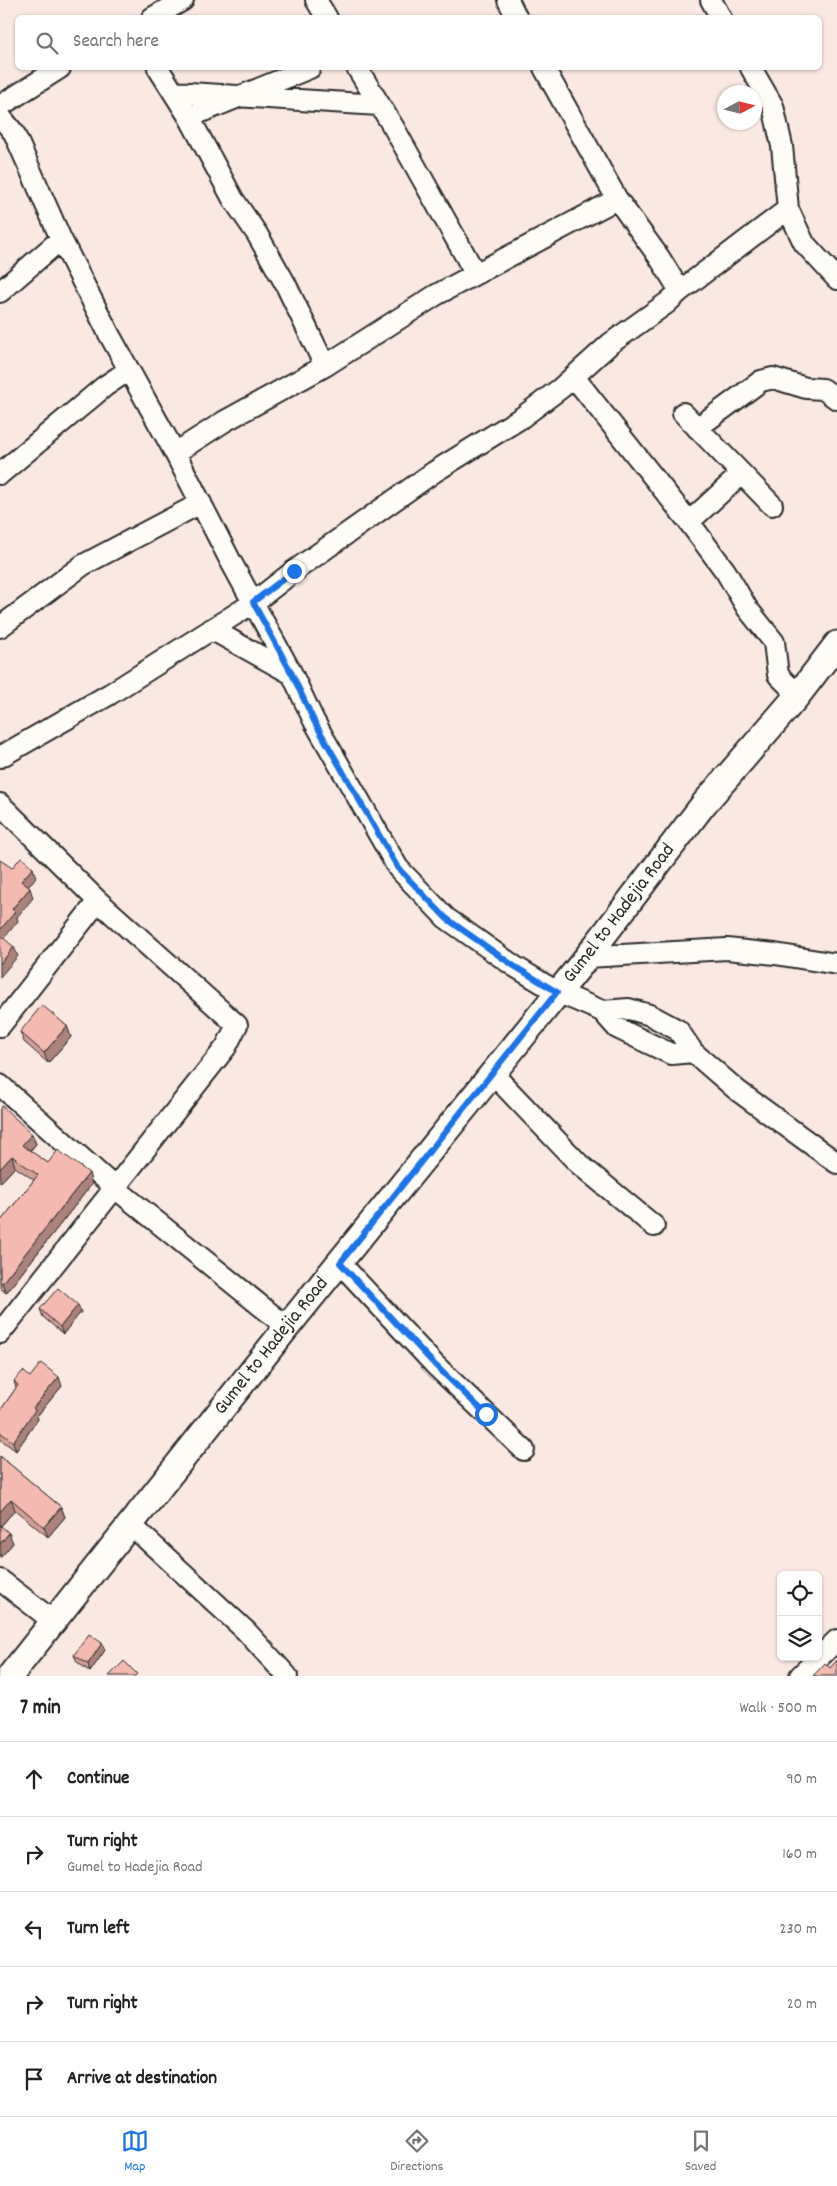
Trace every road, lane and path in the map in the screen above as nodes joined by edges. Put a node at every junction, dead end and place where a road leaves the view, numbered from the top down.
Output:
1 (183, 0) edge
2 (316, 0) edge
3 (711, 0) edge
4 (157, 15) edge
5 (325, 15) edge
6 (720, 15) edge
7 (57, 70) edge
8 (159, 70) edge
9 (305, 70) edge
10 (358, 70) edge
11 (545, 70) edge
12 (752, 70) edge
13 (173, 92) junction
14 (240, 96) junction
15 (379, 105) junction
16 (0, 106) edge
17 (0, 116) edge
18 (189, 117) junction
19 (617, 199) junction
20 (788, 209) junction
21 (61, 239) junction
22 (475, 273) junction
23 (837, 279) edge
24 (680, 291) junction
25 (0, 292) edge
26 (325, 366) junction
27 (129, 370) junction
28 (574, 376) junction
29 (837, 399) edge
30 (682, 413) dead end
31 (697, 428) junction
32 (175, 453) junction
33 (0, 474) edge
34 (741, 474) junction
35 (201, 504) junction
36 (772, 505) dead end
37 (689, 522) junction
38 (253, 602) junction
39 (0, 627) edge
40 (211, 630) junction
41 (837, 644) edge
42 (292, 674) junction
43 (798, 695) junction
44 (0, 757) edge
45 (0, 804) edge
46 (98, 901) junction
47 (587, 957) junction
48 (836, 962) edge
49 (557, 992) junction
50 (0, 1026) edge
51 (492, 1073) junction
52 (0, 1085) edge
53 (837, 1163) edge
54 (115, 1188) junction
55 (654, 1226) dead end
56 (340, 1263) junction
57 (287, 1327) junction
58 (0, 1333) edge
59 (524, 1450) dead end
60 (131, 1525) junction
61 (0, 1580) edge
62 (53, 1621) junction
63 (837, 1640) edge
64 (10, 1676) edge
65 (286, 1676) edge
66 (800, 1676) edge

1 - 4 street
2 - 5 street
3 - 6 street
7 - 16 street
8 - 13 street
9 - 14 street
10 - 15 street
11 - 19 street
12 - 20 street
13 - 14 street
13 - 18 street
14 - 15 street
14 - 18 street
15 - 22 street
17 - 21 street
18 - 26 street
19 - 22 street
19 - 24 street
20 - 23 street
20 - 24 street
21 - 25 street
21 - 27 street
22 - 26 street
24 - 28 street
26 - 32 street
27 - 32 street
27 - 33 street
28 - 37 street
28 - 38 street
29 - 31 street
30 - 31 street
31 - 34 street
32 - 35 street
34 - 36 street
34 - 37 street
35 - 38 street
35 - 39 street
37 - 43 street
38 - 40 street
38 - 42 street
40 - 42 street
40 - 44 street
41 - 43 main road, Gumel to Hadejia Road
42 - 49 street
43 - 47 main road, Gumel to Hadejia Road
45 - 46 street
46 - 50 street
46 - 54 street
47 - 48 street
47 - 49 main road, Gumel to Hadejia Road
49 - 51 main road, Gumel to Hadejia Road
49 - 53 street
51 - 55 street
51 - 56 main road, Gumel to Hadejia Road
52 - 54 street
54 - 57 street
54 - 58 street
56 - 57 main road, Gumel to Hadejia Road
56 - 59 street
57 - 60 main road, Gumel to Hadejia Road
60 - 62 main road, Gumel to Hadejia Road
60 - 65 street
61 - 62 street
62 - 64 main road, Gumel to Hadejia Road
63 - 66 street

